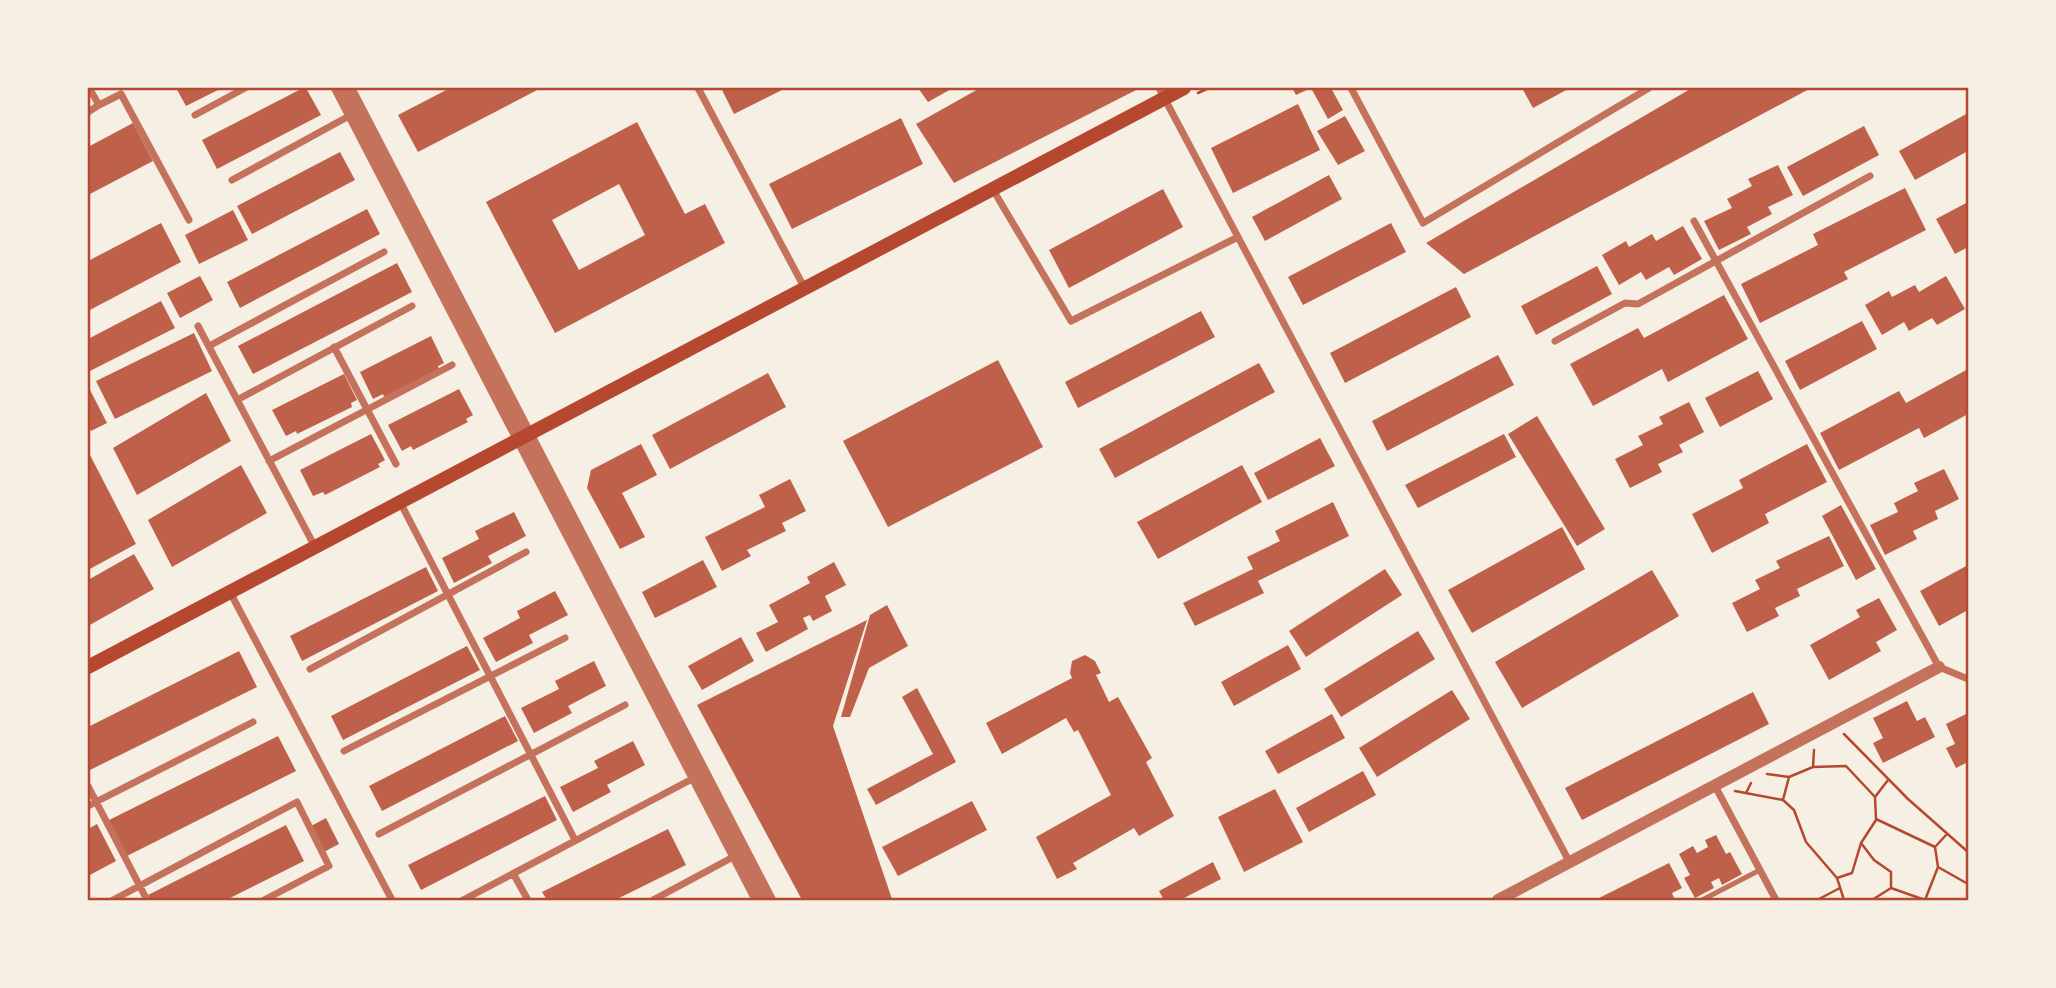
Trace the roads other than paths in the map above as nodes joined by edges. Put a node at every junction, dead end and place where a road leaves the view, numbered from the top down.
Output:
1 (89, 88) edge
2 (245, 88) edge
3 (337, 88) edge
4 (349, 88) edge
5 (698, 88) edge
6 (1184, 88) edge
7 (1351, 88) edge
8 (1649, 88) edge
9 (1162, 93) edge
10 (99, 105) junction
11 (88, 112) edge
12 (195, 115) dead end
13 (351, 115) junction
14 (1870, 176) dead end
15 (232, 180) dead end
16 (992, 188) junction
17 (189, 220) dead end
18 (1694, 221) dead end
19 (1238, 237) junction
20 (384, 251) dead end
21 (1717, 262) junction
22 (804, 287) junction
23 (412, 306) dead end
24 (198, 326) dead end
25 (1555, 341) dead end
26 (209, 345) junction
27 (334, 347) junction
28 (452, 365) dead end
29 (237, 400) junction
30 (368, 409) junction
31 (523, 437) junction
32 (269, 461) junction
33 (396, 464) dead end
34 (400, 502) junction
35 (315, 547) junction
36 (526, 552) dead end
37 (230, 592) junction
38 (448, 594) junction
39 (565, 638) dead end
40 (88, 667) edge
41 (1939, 667) junction
42 (310, 669) dead end
43 (490, 676) junction
44 (1969, 679) edge
45 (625, 705) dead end
46 (253, 722) dead end
47 (344, 751) dead end
48 (531, 755) junction
49 (694, 778) junction
50 (88, 786) edge
51 (1715, 786) junction
52 (96, 802) junction
53 (88, 806) edge
54 (379, 834) dead end
55 (575, 840) junction
56 (735, 856) junction
57 (1570, 863) junction
58 (1760, 870) junction
59 (514, 875) junction
60 (139, 886) junction
61 (113, 901) edge
62 (147, 901) edge
63 (264, 901) edge
64 (392, 901) edge
65 (463, 901) edge
66 (528, 901) edge
67 (653, 901) edge
68 (758, 901) edge
69 (770, 901) edge
70 (1498, 901) edge
71 (1702, 901) edge
72 (1776, 901) edge

1 - 10 street
2 - 12 street
3 - 13 street
4 - 31 street
5 - 22 street
6 - 9 main road
7 - 8 street
9 - 16 main road
9 - 19 street
10 - 11 street
10 - 17 street
13 - 15 street
13 - 31 street
14 - 21 street
16 - 19 street
16 - 22 main road
18 - 21 street
19 - 57 street
20 - 26 street
21 - 25 street
21 - 41 street
22 - 31 main road
23 - 27 street
24 - 26 street
26 - 29 street
27 - 29 street
27 - 30 street
28 - 30 street
29 - 32 street
30 - 32 street
30 - 33 street
31 - 34 main road
31 - 49 street
31 - 69 street
32 - 35 street
34 - 35 main road
34 - 38 street
35 - 37 main road
36 - 38 street
37 - 40 main road
37 - 64 street
38 - 42 street
38 - 43 street
39 - 43 street
41 - 44 street
41 - 51 street
43 - 47 street
43 - 48 street
45 - 48 street
46 - 52 street
48 - 54 street
48 - 55 street
49 - 55 street
49 - 56 street
50 - 52 street
51 - 57 street
51 - 58 street
52 - 53 street
52 - 60 street
55 - 59 street
56 - 67 street
56 - 68 street
57 - 70 street
58 - 71 lane
58 - 72 street
59 - 65 street
59 - 66 street
60 - 61 street
60 - 62 street
60 - 63 street

